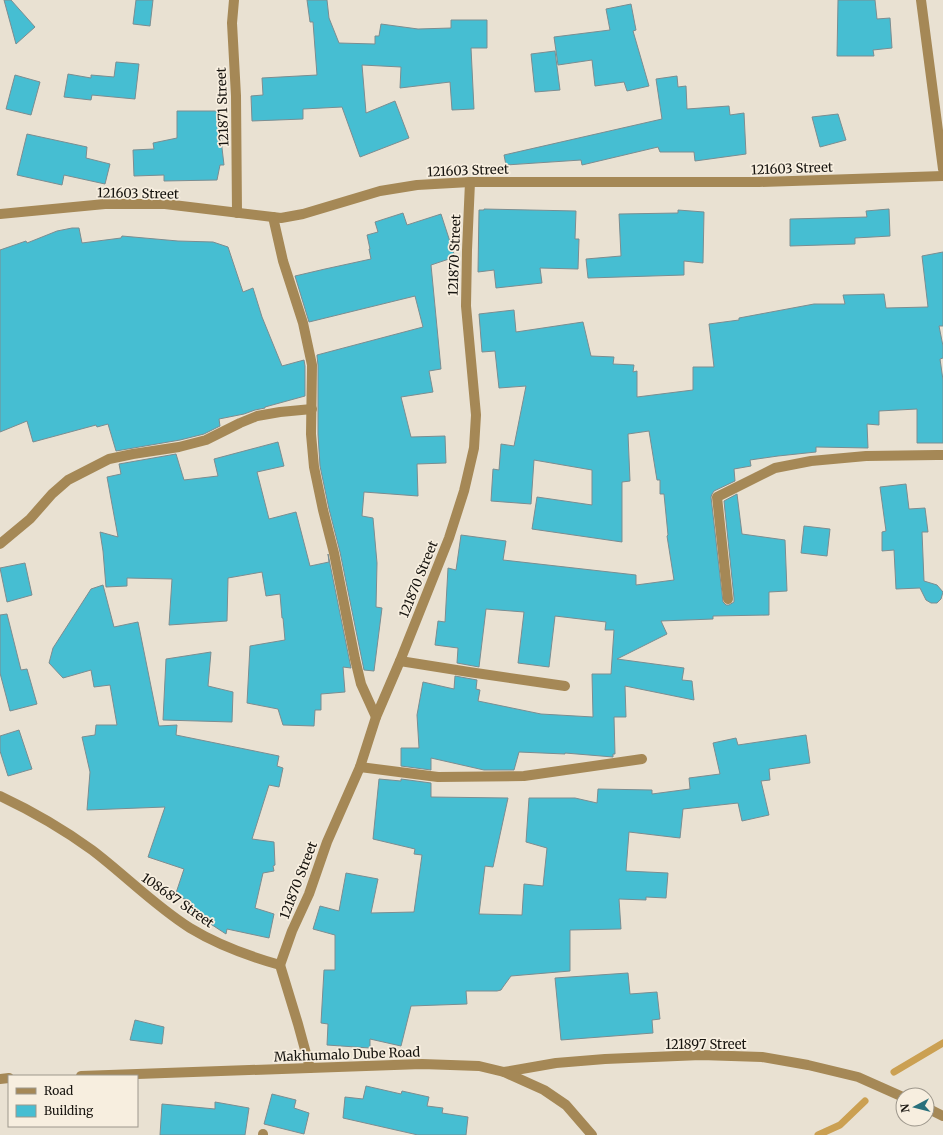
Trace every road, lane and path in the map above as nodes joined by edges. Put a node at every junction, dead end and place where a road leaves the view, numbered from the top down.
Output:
1 (234, 0) edge
2 (921, 0) edge
3 (943, 169) edge
4 (943, 176) edge
5 (470, 182) junction
6 (237, 213) junction
7 (0, 214) edge
8 (273, 217) junction
9 (312, 409) junction
10 (943, 455) edge
11 (0, 544) edge
12 (728, 599) dead end
13 (400, 660) junction
14 (565, 686) dead end
15 (376, 717) junction
16 (642, 759) dead end
17 (360, 767) junction
18 (0, 796) edge
19 (280, 965) junction
20 (310, 1068) junction
21 (504, 1072) junction
22 (110, 1075) edge
23 (895, 1093) edge
24 (592, 1135) edge

1 - 6 street, 121871 Street
2 - 3 street
4 - 5 street, 121603 Street
5 - 8 street, 121603 Street
5 - 13 street, 121870 Street
6 - 7 street, 121603 Street
6 - 8 street, 121603 Street
8 - 9 street
9 - 11 street
9 - 15 street
10 - 12 street
13 - 14 street
13 - 15 street, 121870 Street
15 - 17 street, 121870 Street
16 - 17 street
17 - 19 street, 121870 Street
18 - 19 street, 108687 Street
19 - 20 street
20 - 21 street, Makhumalo Dube Road
20 - 22 street, Makhumalo Dube Road
21 - 23 street, 121897 Street
21 - 24 street, Makhumalo Dube Road

